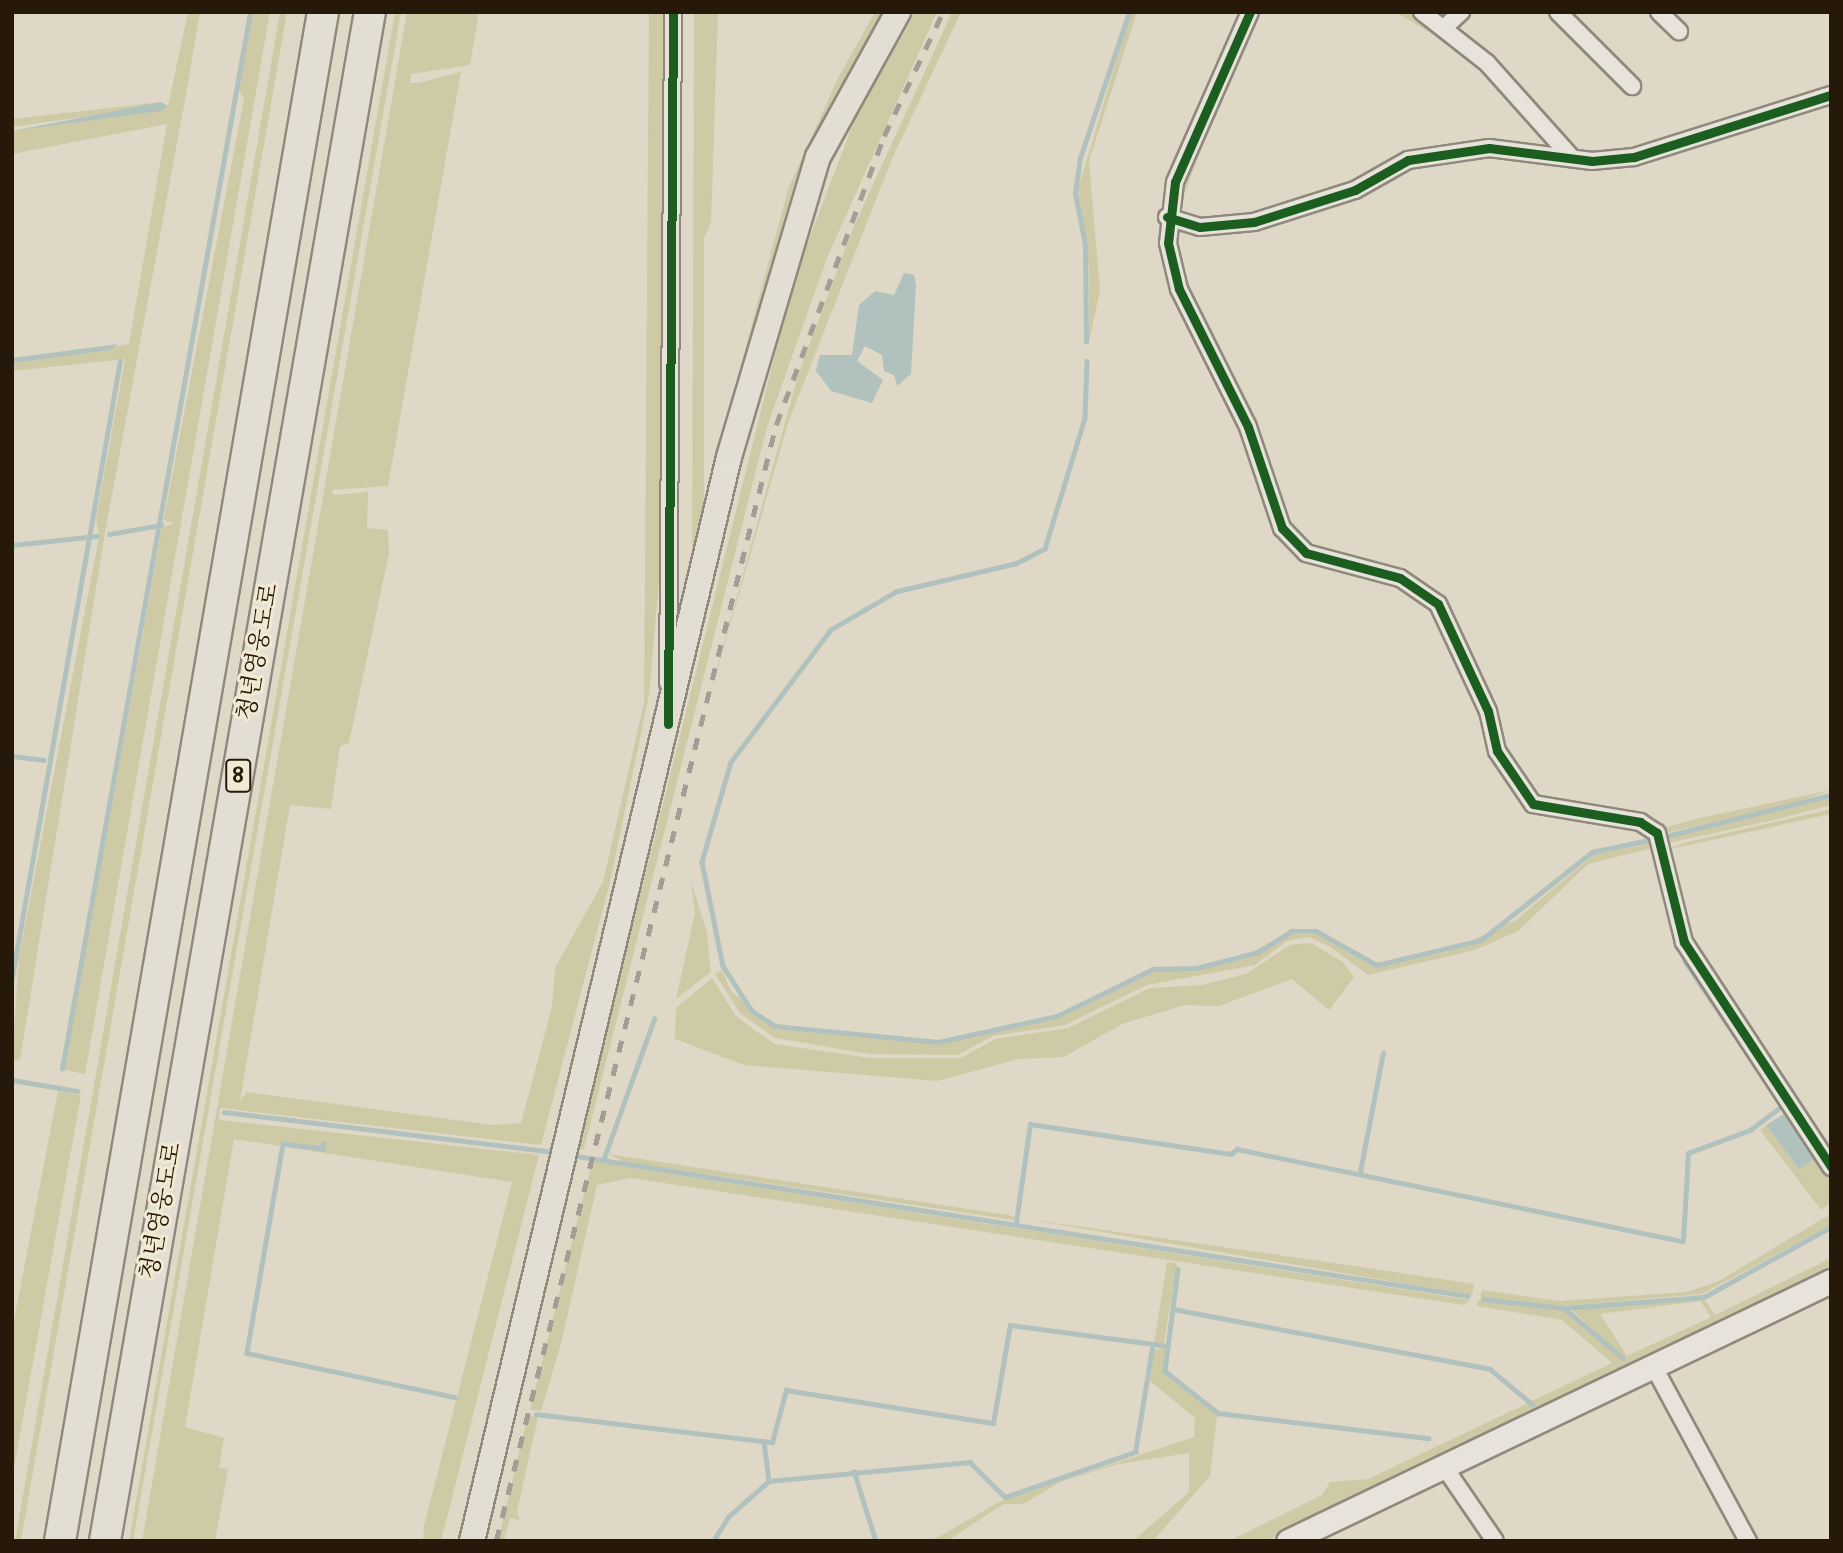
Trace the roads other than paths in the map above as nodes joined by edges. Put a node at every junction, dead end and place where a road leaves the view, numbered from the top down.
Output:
1 (323, 12) edge
2 (370, 12) edge
3 (673, 12) edge
4 (898, 12) edge
5 (1251, 12) edge
6 (1423, 12) edge
7 (1461, 12) edge
8 (1558, 12) edge
9 (1659, 12) edge
10 (1446, 26) junction
11 (1679, 31) dead end
12 (1632, 86) dead end
13 (1831, 95) edge
14 (1572, 158) junction
15 (1167, 217) junction
16 (668, 724) junction
17 (1831, 1167) edge
18 (1831, 1281) edge
19 (1655, 1369) junction
20 (1445, 1468) junction
21 (60, 1541) edge
22 (105, 1541) edge
23 (472, 1541) edge
24 (1288, 1541) edge
25 (1495, 1541) edge
26 (1748, 1541) edge

1 - 21 highway, 청년영웅도로 / 8
2 - 22 highway, 청년영웅도로 / 8
3 - 16 street
4 - 16 main road
5 - 15 street
6 - 10 street
7 - 10 street
8 - 12 street
9 - 11 street
10 - 14 street
13 - 14 street
14 - 15 street
15 - 17 street
16 - 23 main road
18 - 19 main road
19 - 20 main road
19 - 26 street
20 - 24 main road
20 - 25 street

